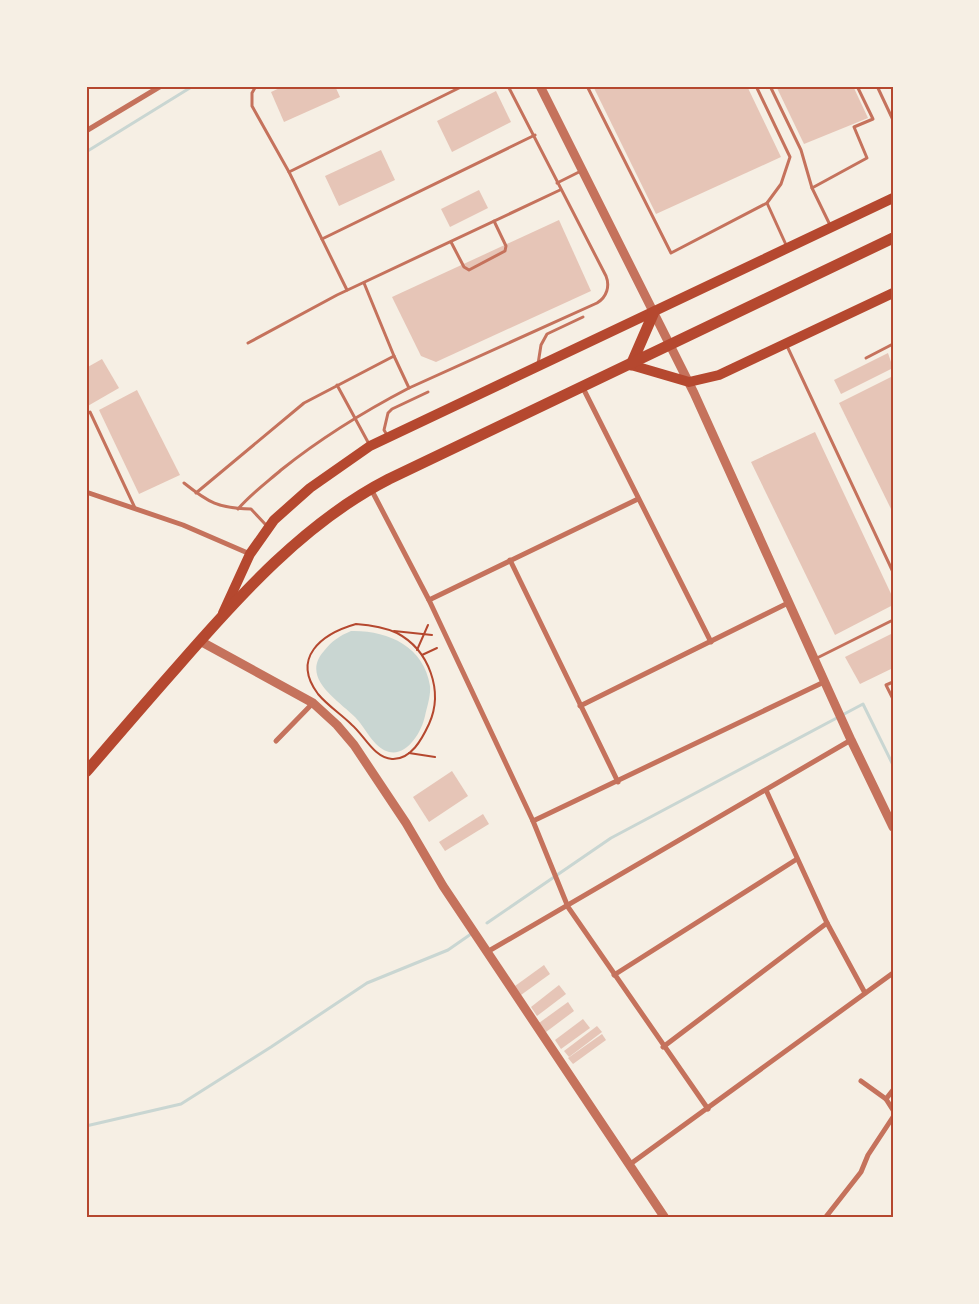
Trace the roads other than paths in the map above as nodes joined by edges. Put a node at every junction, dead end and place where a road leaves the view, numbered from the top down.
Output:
1 (161, 86) edge
2 (256, 86) edge
3 (463, 86) edge
4 (508, 86) edge
5 (540, 86) edge
6 (586, 86) edge
7 (756, 86) edge
8 (770, 86) edge
9 (857, 86) edge
10 (877, 86) edge
11 (893, 120) edge
12 (86, 131) edge
13 (535, 135) junction
14 (583, 170) junction
15 (289, 172) junction
16 (557, 183) junction
17 (812, 188) junction
18 (560, 190) junction
19 (893, 198) edge
20 (767, 203) junction
21 (494, 222) junction
22 (831, 227) junction
23 (893, 238) edge
24 (322, 239) junction
25 (451, 242) junction
26 (788, 248) junction
27 (364, 283) junction
28 (347, 290) junction
29 (893, 293) edge
30 (654, 312) junction
31 (583, 317) dead end
32 (248, 343) dead end
33 (786, 343) junction
34 (893, 344) edge
35 (670, 345) junction
36 (394, 356) junction
37 (866, 358) dead end
38 (631, 365) junction
39 (537, 367) junction
40 (689, 382) junction
41 (337, 385) junction
42 (409, 388) junction
43 (583, 388) junction
44 (428, 392) dead end
45 (90, 412) dead end
46 (354, 417) junction
47 (389, 438) junction
48 (370, 446) junction
49 (184, 483) dead end
50 (371, 489) junction
51 (86, 492) edge
52 (196, 493) junction
53 (638, 499) junction
54 (135, 508) junction
55 (238, 509) junction
56 (268, 527) junction
57 (250, 554) junction
58 (510, 560) junction
59 (893, 572) edge
60 (429, 600) junction
61 (788, 603) junction
62 (222, 616) junction
63 (893, 620) edge
64 (200, 641) junction
65 (711, 642) junction
66 (814, 659) junction
67 (824, 682) junction
68 (893, 682) edge
69 (893, 699) edge
70 (313, 703) junction
71 (580, 706) junction
72 (851, 740) junction
73 (276, 741) dead end
74 (86, 772) edge
75 (618, 782) junction
76 (766, 790) junction
77 (533, 821) junction
78 (893, 827) edge
79 (797, 859) junction
80 (568, 907) junction
81 (827, 923) junction
82 (487, 952) junction
83 (893, 973) edge
84 (614, 975) junction
85 (865, 993) junction
86 (663, 1047) junction
87 (861, 1081) dead end
88 (893, 1090) edge
89 (886, 1099) junction
90 (708, 1109) junction
91 (893, 1110) edge
92 (893, 1117) edge
93 (628, 1166) junction
94 (665, 1218) edge
95 (825, 1218) edge

1 - 12 street
2 - 15 lane
3 - 15 lane
4 - 13 lane
5 - 14 street
6 - 20 lane
7 - 20 lane
8 - 17 lane
9 - 17 lane
10 - 11 lane
13 - 16 lane
13 - 24 lane
14 - 16 lane
14 - 30 street
15 - 24 lane
16 - 18 lane
17 - 22 lane
18 - 21 lane
18 - 42 lane
19 - 22 main road
20 - 26 lane
21 - 25 lane
21 - 25 lane
22 - 26 main road
23 - 35 highway
24 - 28 lane
25 - 27 lane
26 - 30 main road
27 - 28 lane
27 - 36 lane
28 - 32 lane
29 - 33 main road
30 - 35 street
30 - 38 highway
30 - 39 main road
31 - 39 lane
33 - 40 main road
33 - 59 lane
34 - 37 lane
35 - 38 highway
35 - 40 street
36 - 41 lane
36 - 42 lane
38 - 40 main road
38 - 43 highway
39 - 47 main road
40 - 61 street
41 - 46 lane
41 - 52 lane
42 - 46 lane
43 - 50 highway
43 - 53 street
44 - 47 lane
45 - 54 lane
46 - 48 lane
46 - 55 lane
47 - 48 main road
48 - 56 main road
49 - 52 lane
50 - 60 street
50 - 62 highway
51 - 54 street
52 - 55 lane
53 - 58 street
53 - 65 street
54 - 57 street
55 - 56 lane
56 - 57 main road
57 - 62 main road
58 - 60 street
58 - 71 street
60 - 77 street
61 - 65 street
61 - 66 street
62 - 64 highway
63 - 66 lane
64 - 70 street
64 - 74 highway
65 - 71 street
66 - 67 street
67 - 72 street
67 - 75 street
68 - 69 lane
70 - 73 street
70 - 82 street
71 - 75 street
72 - 76 street
72 - 78 street
75 - 77 street
76 - 79 street
76 - 80 street
77 - 80 street
79 - 81 street
79 - 84 street
80 - 82 street
80 - 84 street
81 - 85 street
81 - 86 street
82 - 93 street
83 - 85 street
84 - 86 street
85 - 90 street
86 - 90 street
87 - 89 street
88 - 89 street
89 - 91 street
90 - 93 street
92 - 95 street
93 - 94 street

